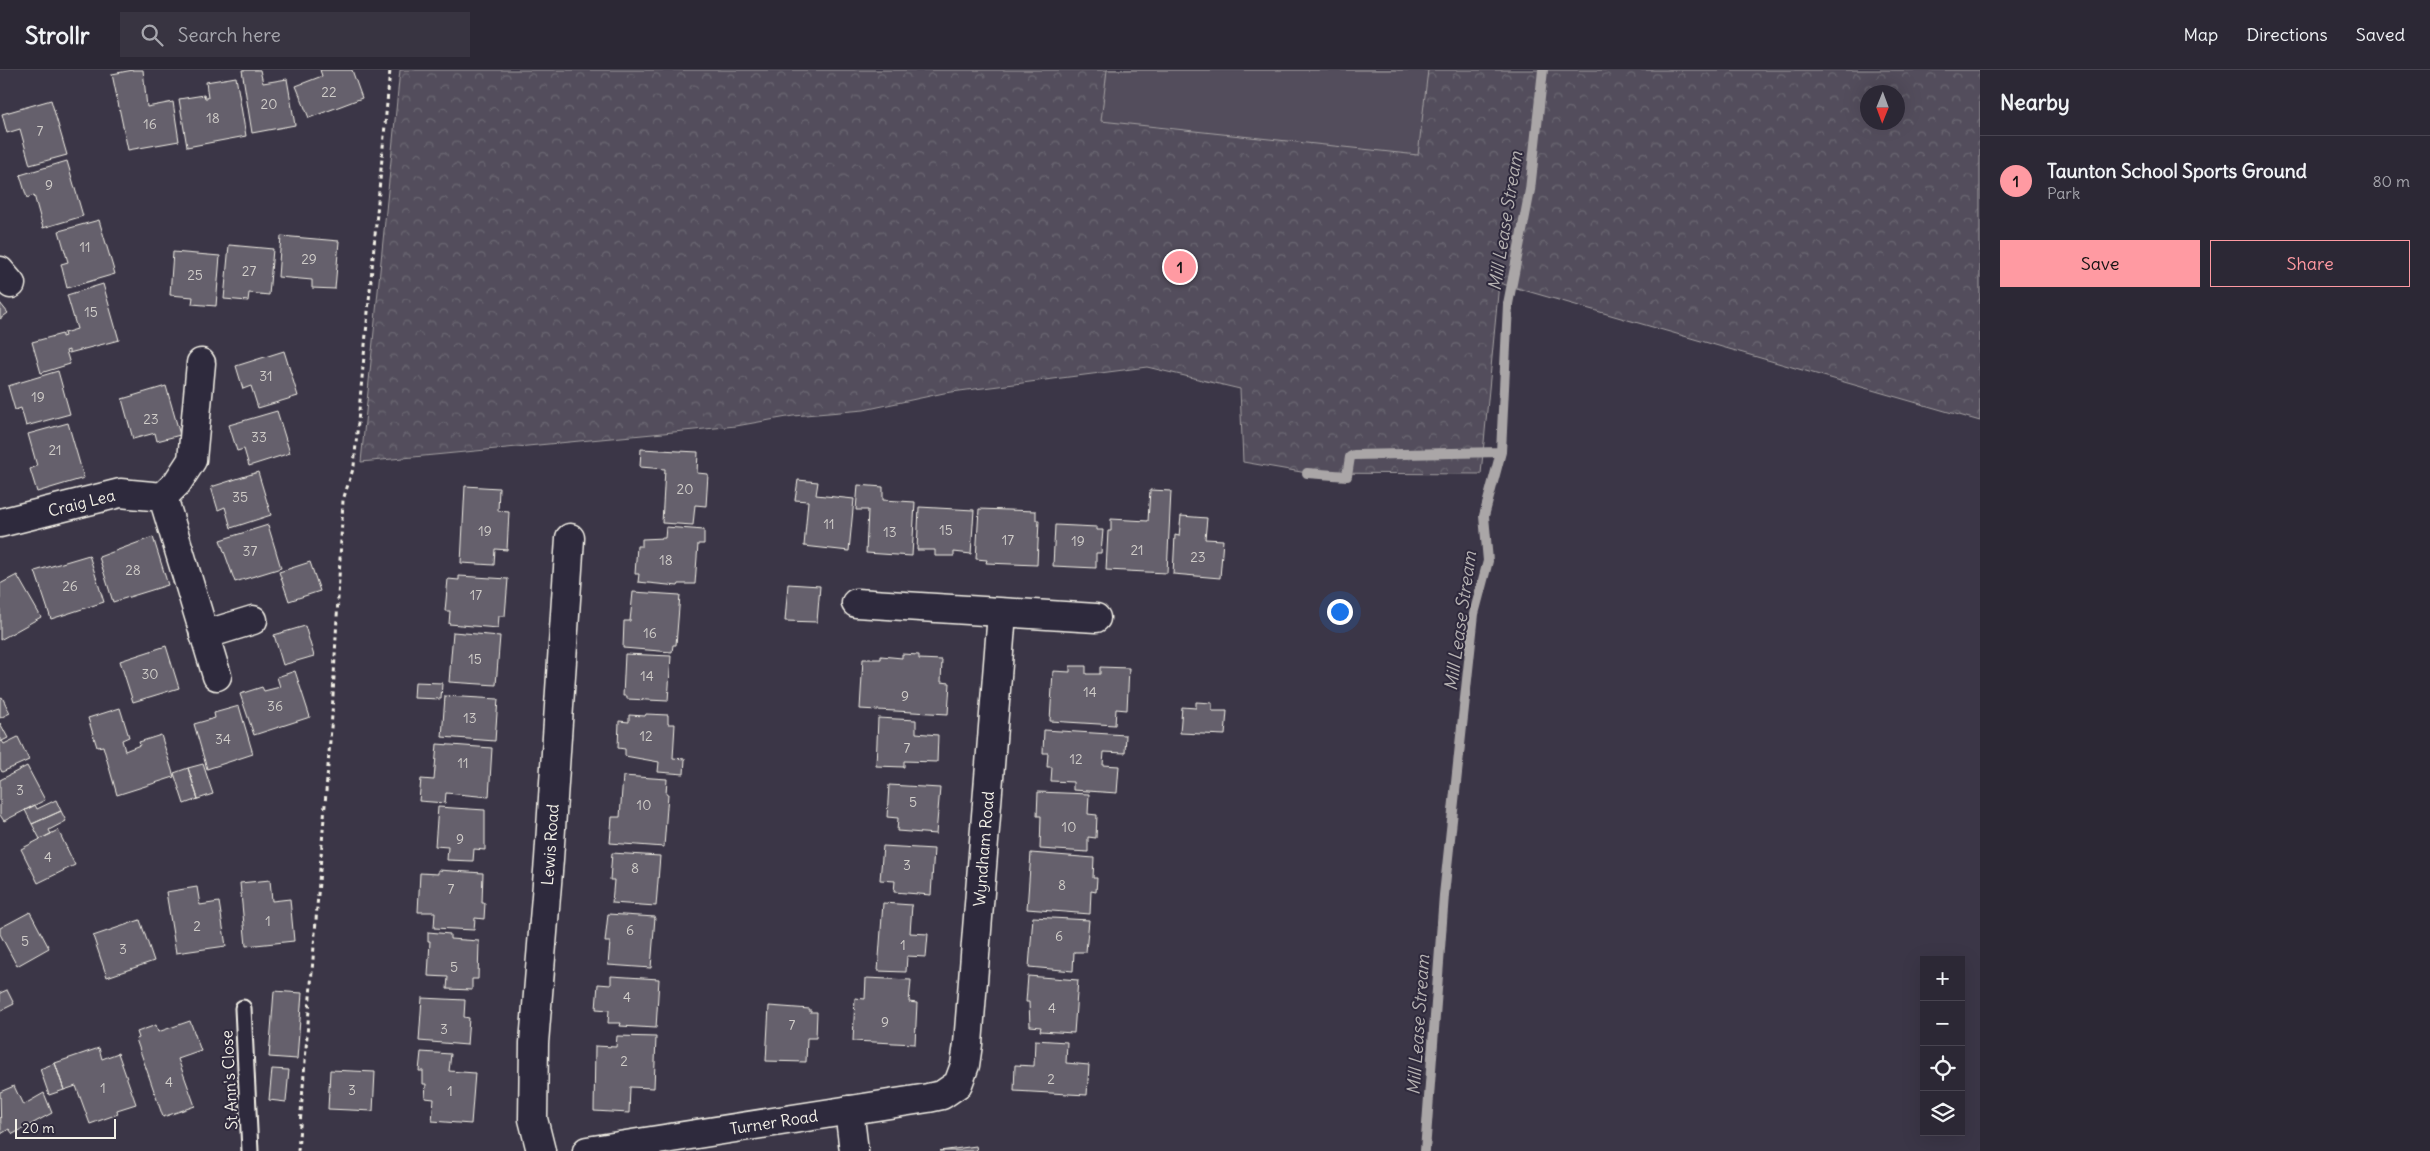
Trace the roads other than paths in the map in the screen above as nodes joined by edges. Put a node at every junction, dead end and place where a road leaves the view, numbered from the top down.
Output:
1 (201, 363) dead end
2 (163, 497) junction
3 (0, 523) edge
4 (570, 538) dead end
5 (856, 604) dead end
6 (1002, 613) junction
7 (1096, 618) dead end
8 (253, 620) dead end
9 (204, 635) junction
10 (217, 676) dead end
11 (243, 1008) dead end
12 (958, 1084) joint
13 (849, 1110) junction
14 (250, 1151) edge
15 (541, 1151) edge
16 (587, 1151) edge
17 (854, 1151) edge

1 - 2 street
2 - 3 street, Craig Lea
2 - 9 street
4 - 15 street, Lewis Road
5 - 6 street
6 - 7 street
6 - 12 street, Wyndham Road
8 - 9 street
9 - 10 street
11 - 14 lane, St Ann's Close
12 - 13 street, Turner Road
13 - 16 street, Turner Road
13 - 17 street

